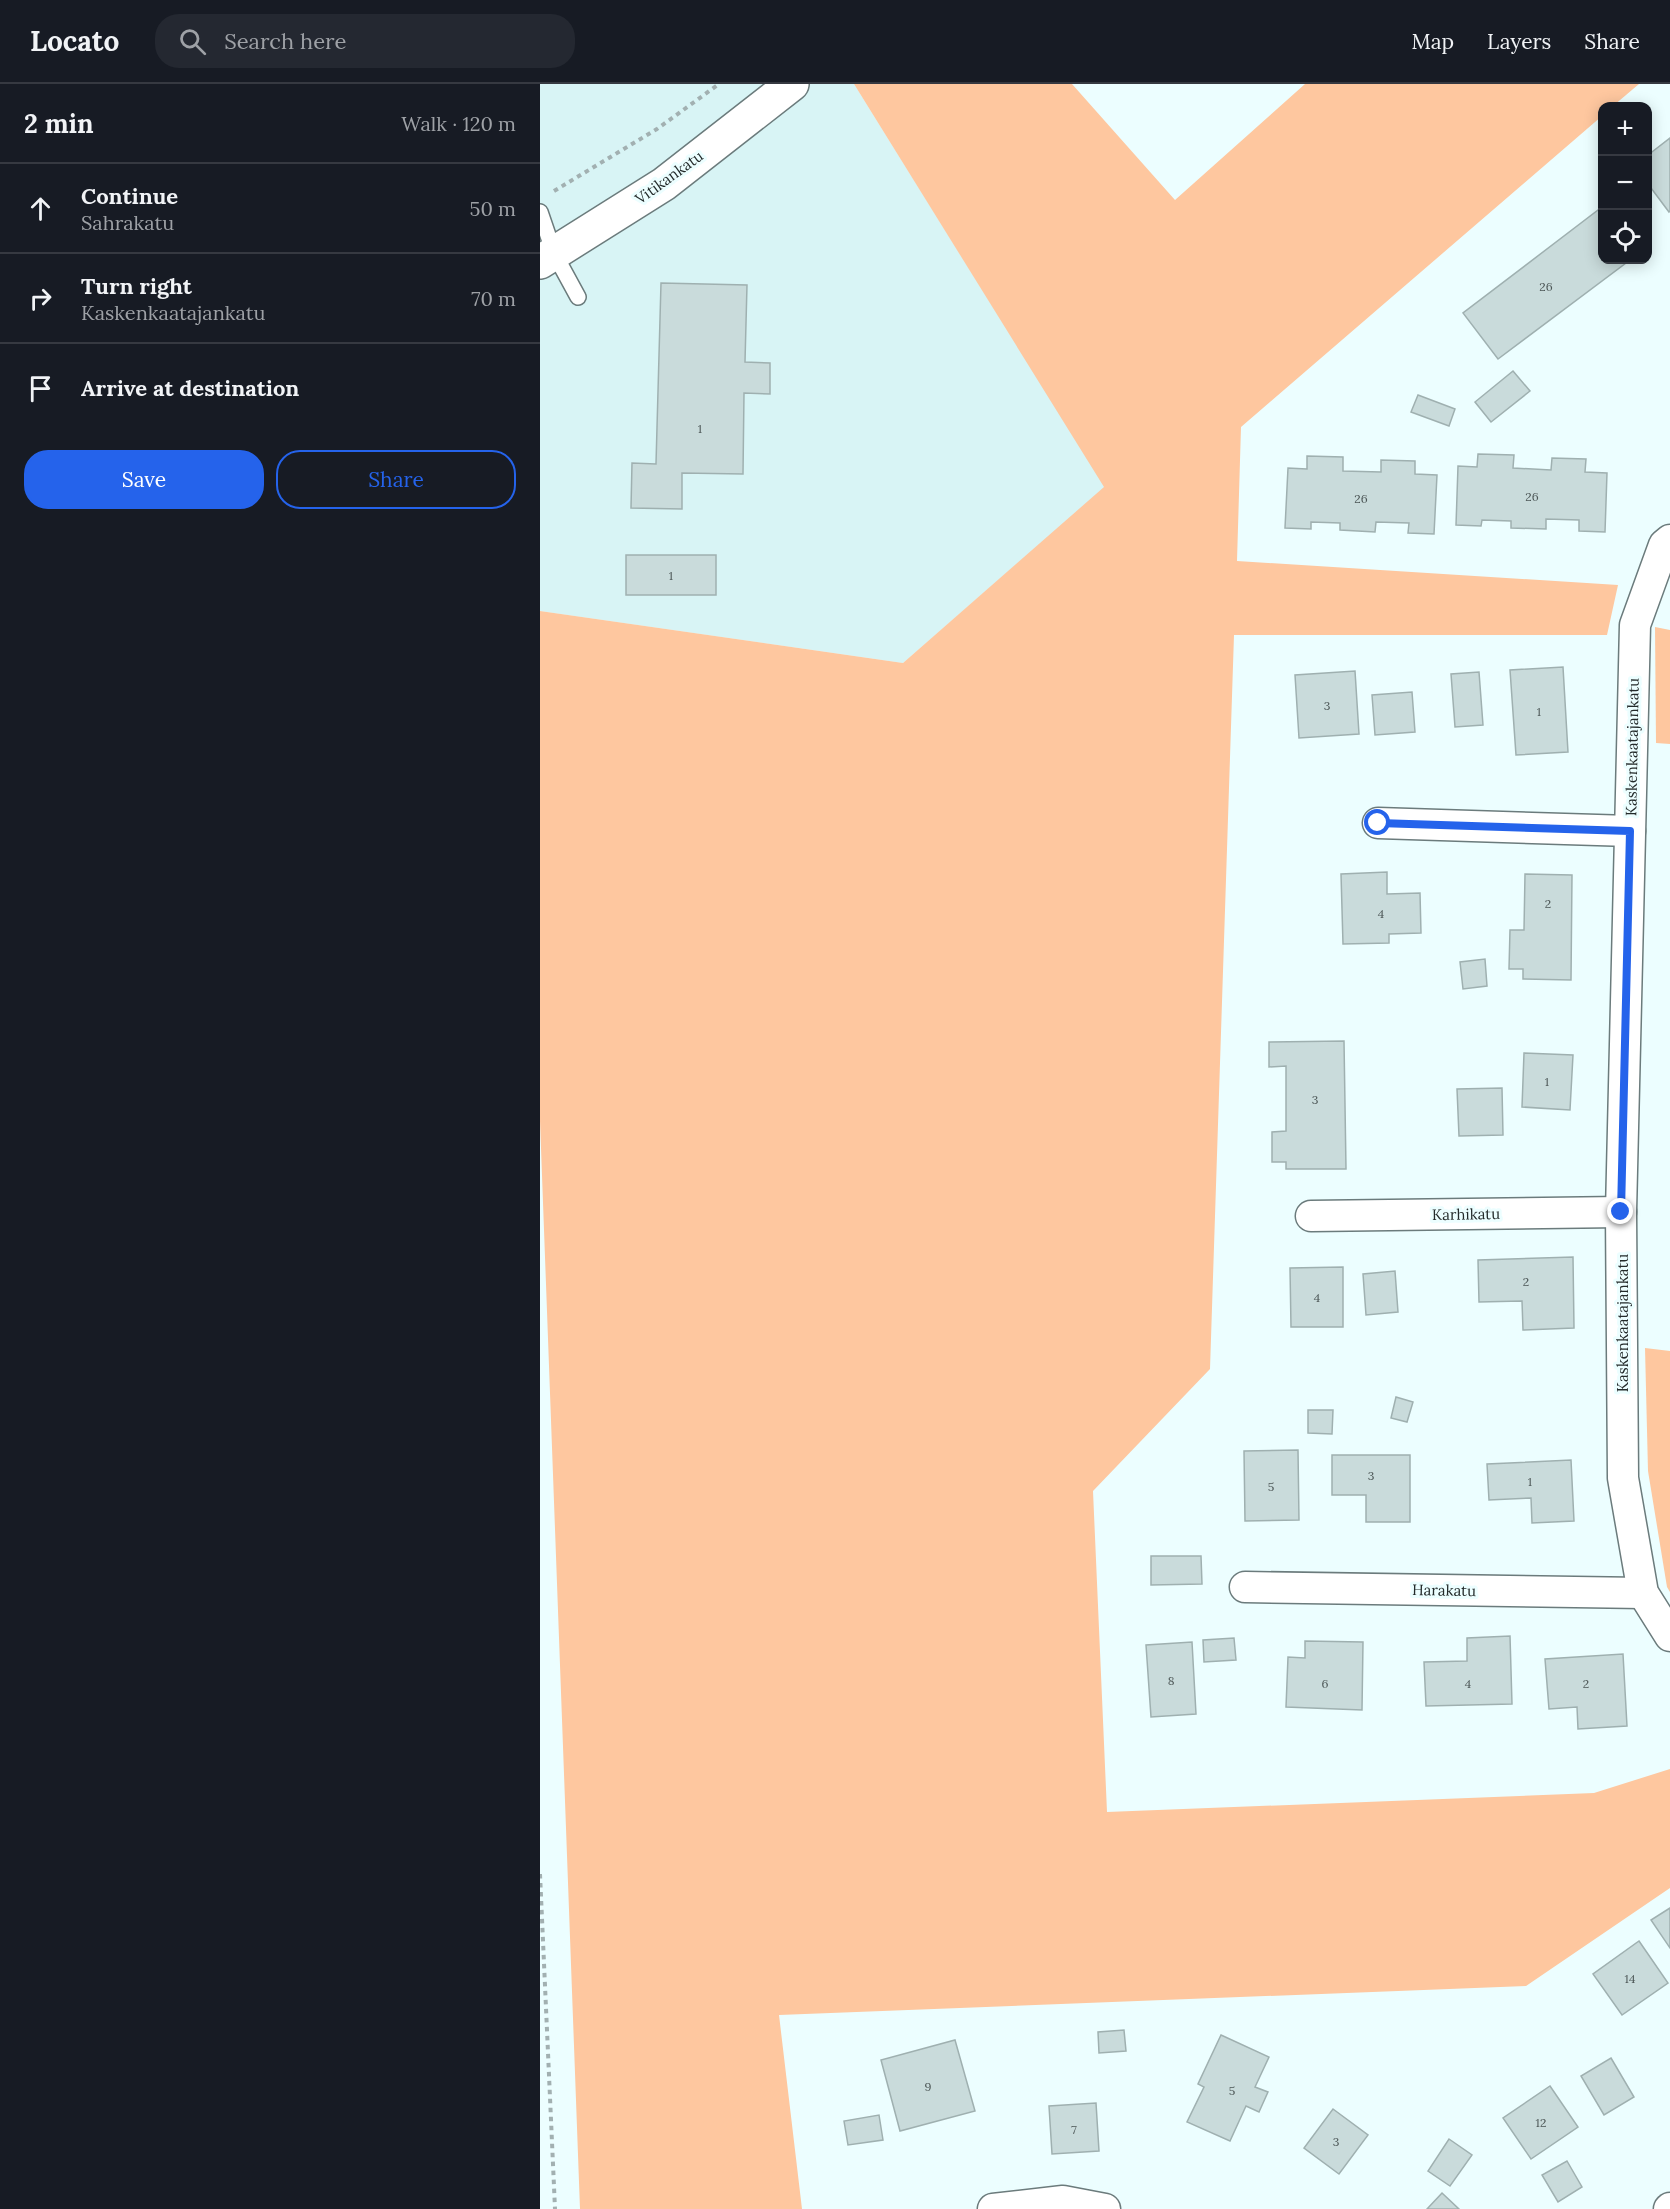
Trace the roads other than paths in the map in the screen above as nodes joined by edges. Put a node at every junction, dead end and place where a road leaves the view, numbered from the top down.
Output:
1 (792, 84) edge
2 (540, 212) edge
3 (547, 257) edge
4 (578, 297) dead end
5 (1670, 540) edge
6 (1378, 823) dead end
7 (1630, 831) junction
8 (1621, 1212) junction
9 (1311, 1216) dead end
10 (1245, 1587) dead end
11 (1643, 1593) junction
12 (1670, 1636) edge
13 (993, 2209) edge
14 (1105, 2209) edge

1 - 3 street, Vitikankatu
2 - 3 lane
3 - 4 lane
5 - 7 street, Kaskenkaatajankatu
6 - 7 street
7 - 8 street, Kaskenkaatajankatu
8 - 9 street, Karhikatu
8 - 11 street, Kaskenkaatajankatu
10 - 11 street, Harakatu
11 - 12 street, Kaskenkaatajankatu
13 - 14 street

